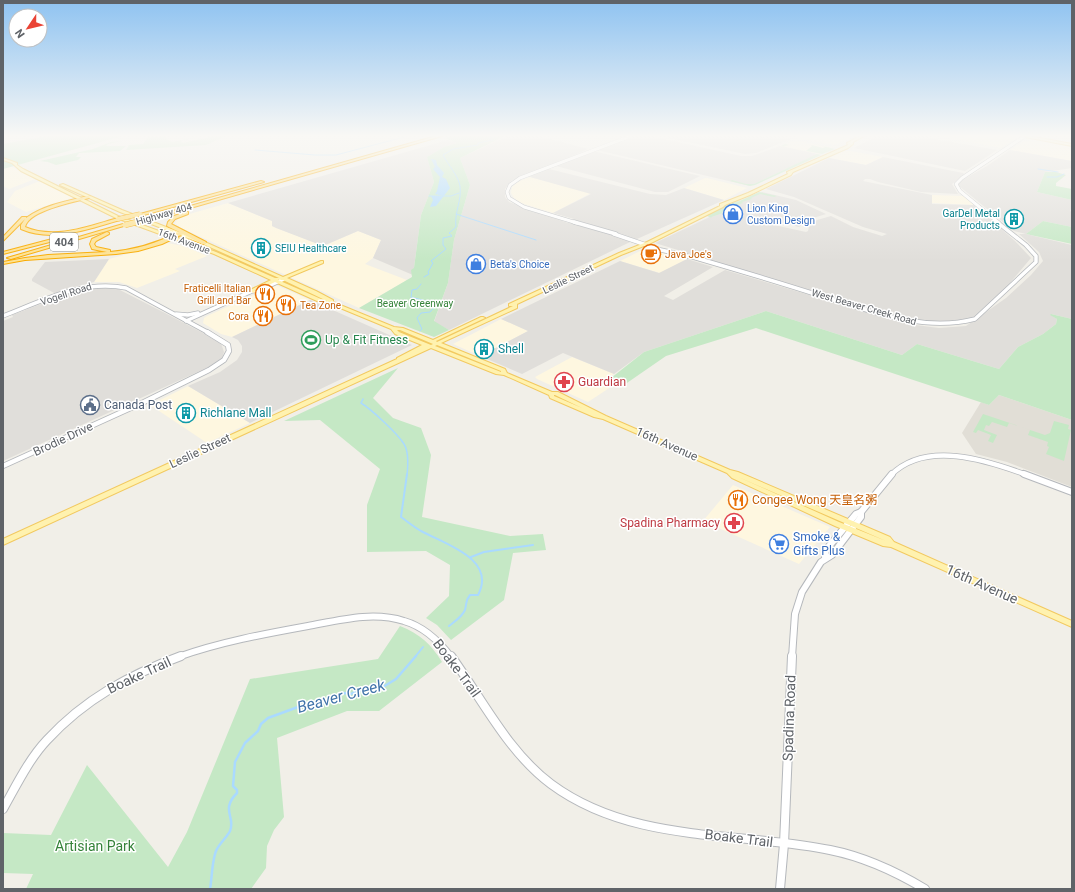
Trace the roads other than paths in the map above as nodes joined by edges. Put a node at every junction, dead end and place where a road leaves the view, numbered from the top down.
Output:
1 (40, 178) edge
2 (45, 178) edge
3 (273, 178) edge
4 (293, 178) edge
5 (297, 178) edge
6 (521, 178) edge
7 (782, 178) edge
8 (963, 178) edge
9 (87, 197) junction
10 (79, 199) junction
11 (120, 220) junction
12 (127, 226) junction
13 (162, 232) junction
14 (181, 233) junction
15 (174, 237) junction
16 (3, 240) edge
17 (204, 243) junction
18 (644, 243) junction
19 (3, 254) edge
20 (3, 259) edge
21 (322, 262) dead end
22 (3, 263) edge
23 (262, 269) junction
24 (297, 269) dead end
25 (279, 280) junction
26 (252, 291) joint
27 (335, 304) junction
28 (221, 305) junction
29 (173, 313) junction
30 (204, 313) junction
31 (3, 316) edge
32 (186, 321) junction
33 (199, 328) junction
34 (432, 344) junction
35 (3, 466) edge
36 (1072, 492) edge
37 (850, 526) junction
38 (3, 542) edge
39 (1072, 624) edge
40 (3, 809) edge
41 (784, 844) junction
42 (780, 889) edge
43 (925, 889) edge

1 - 10 main road, 16th Avenue
2 - 9 main road, 16th Avenue
3 - 11 highway, Highway 404 / 404, bridge
4 - 12 highway, Highway 404, bridge
5 - 17 highway
6 - 18 street, West Beaver Creek Road
7 - 18 main road, Leslie Street
8 - 18 street, West Beaver Creek Road
9 - 10 highway
9 - 14 main road, 16th Avenue
10 - 11 highway
10 - 13 main road, 16th Avenue
10 - 16 highway
11 - 19 highway, Highway 404 / 404
12 - 13 highway
12 - 20 highway, Highway 404 / 404
13 - 15 main road, 16th Avenue
14 - 15 highway
14 - 17 main road, 16th Avenue
15 - 22 highway
15 - 25 main road, 16th Avenue
17 - 23 main road, 16th Avenue
18 - 34 main road, Leslie Street
21 - 25 main road
23 - 24 main road
23 - 25 main road, 16th Avenue
25 - 26 main road
25 - 27 main road, 16th Avenue
25 - 27 main road, 16th Avenue
26 - 28 street
27 - 34 main road, 16th Avenue
28 - 29 street
28 - 30 street
29 - 31 street, Vogell Road
29 - 32 street, Brodie Drive
30 - 32 street
30 - 33 street
32 - 33 street, Brodie Drive
33 - 35 street, Brodie Drive
34 - 37 main road, 16th Avenue
34 - 38 main road, Leslie Street
36 - 37 street, Spadina Road
37 - 39 main road, 16th Avenue
37 - 41 street, Spadina Road
40 - 41 street, Boake Trail
41 - 42 street, Spadina Road
41 - 43 street, Boake Trail

